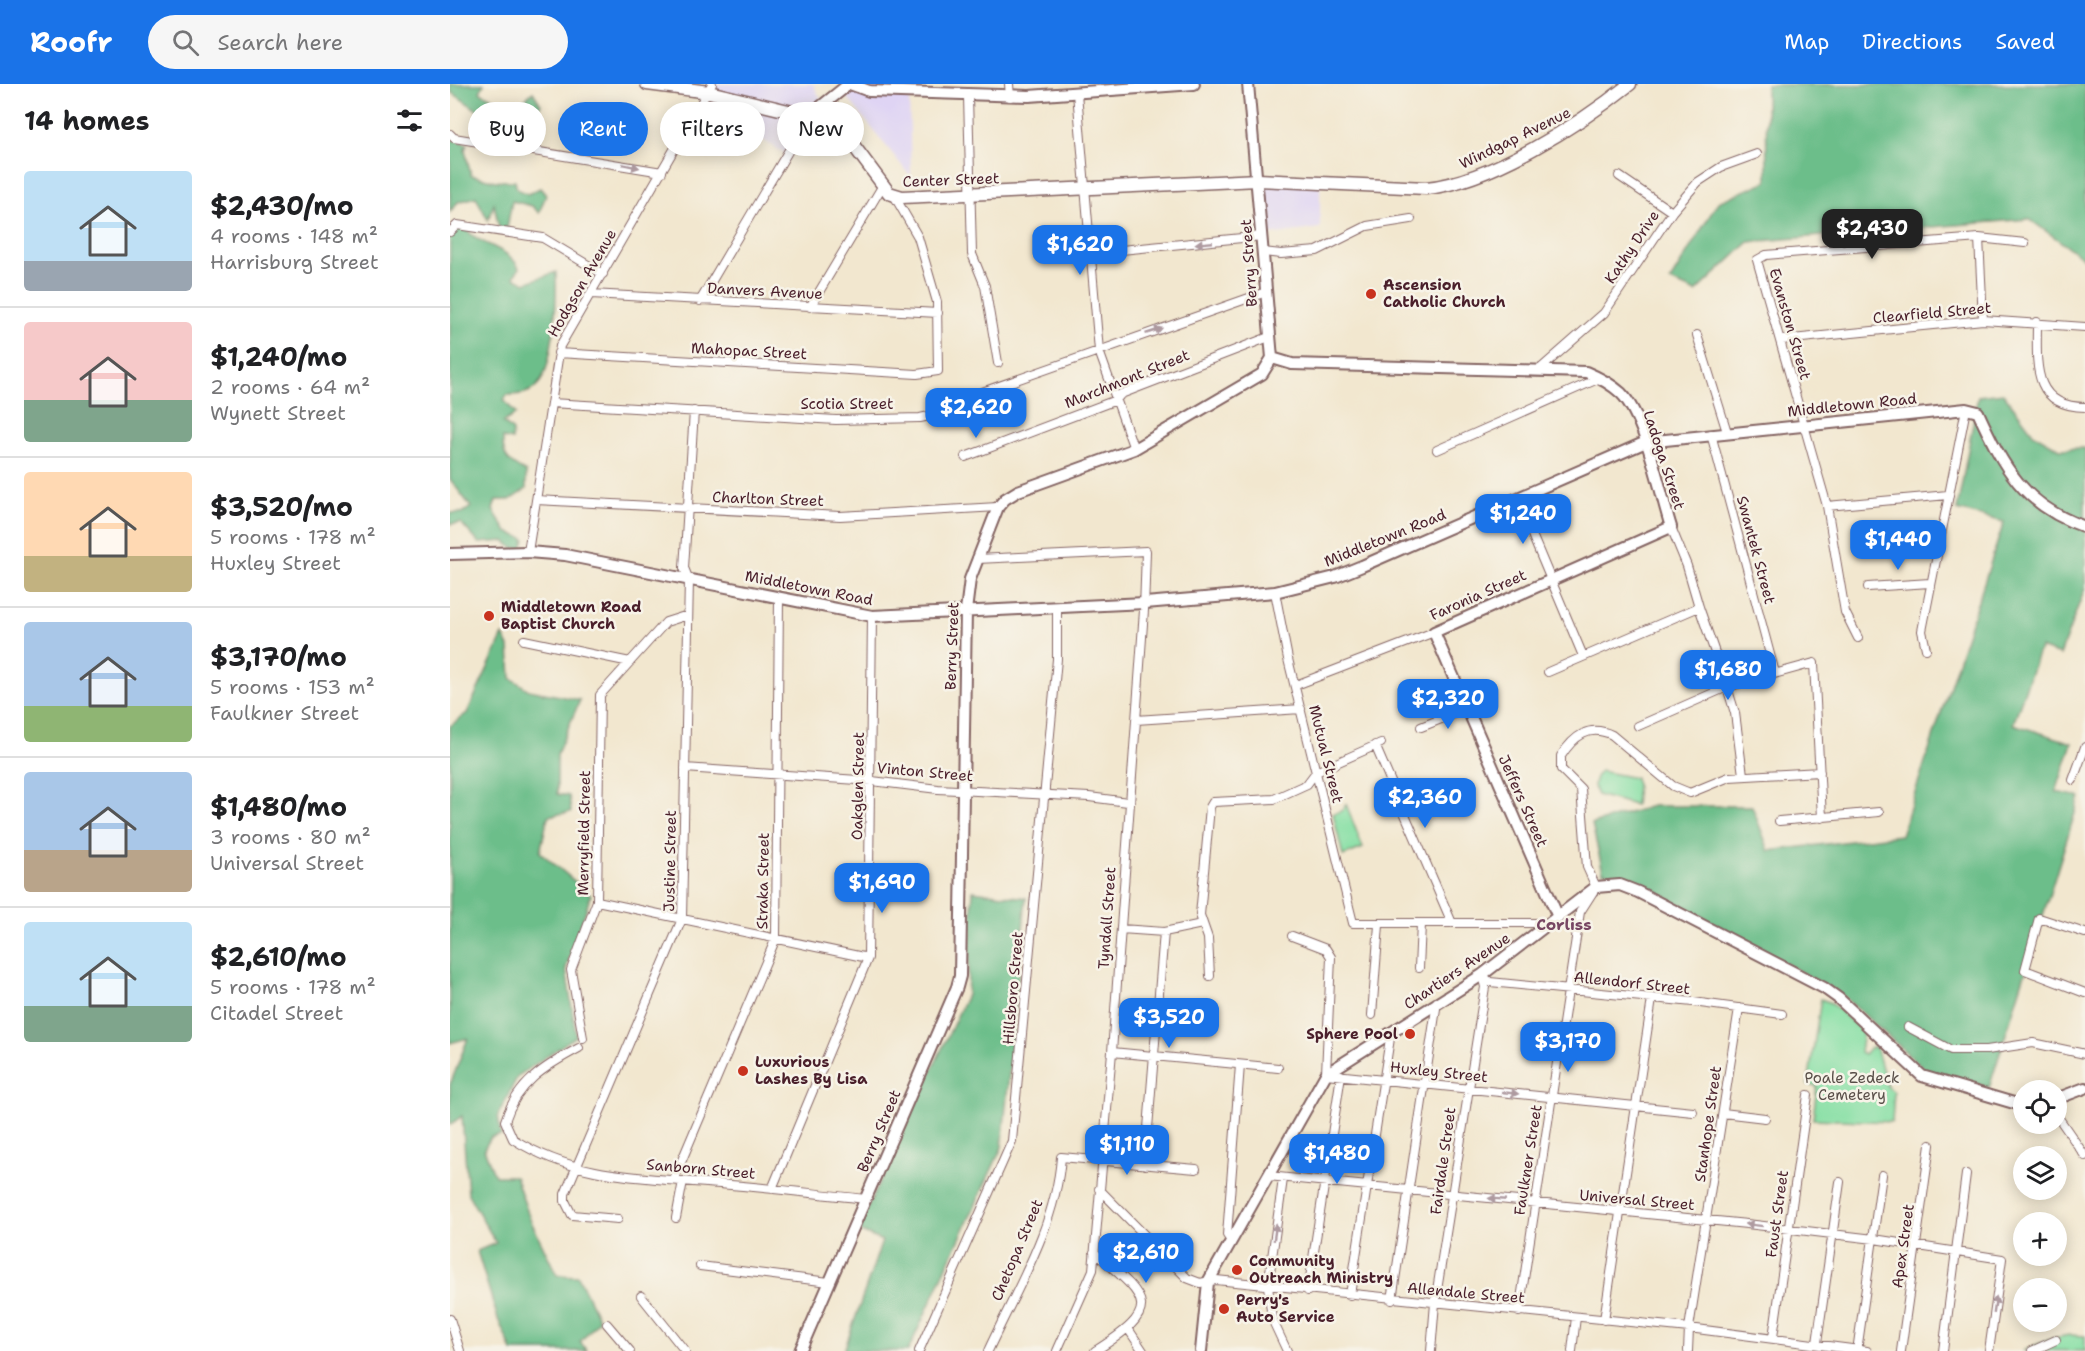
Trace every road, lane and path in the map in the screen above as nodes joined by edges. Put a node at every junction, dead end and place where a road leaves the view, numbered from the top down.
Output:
1 (647, 84) edge
2 (1009, 84) edge
3 (1194, 84) edge
4 (1248, 84) edge
5 (1630, 84) edge
6 (847, 86) edge
7 (1140, 86) edge
8 (711, 88) edge
9 (913, 88) edge
10 (1077, 93) junction
11 (968, 96) junction
12 (1010, 97) junction
13 (828, 102) edge
14 (777, 107) edge
15 (450, 134) edge
16 (1757, 154) dead end
17 (785, 156) edge
18 (863, 156) edge
19 (662, 172) junction
20 (1619, 176) dead end
21 (1258, 180) junction
22 (883, 185) junction
23 (1086, 189) junction
24 (969, 195) junction
25 (899, 197) junction
26 (1672, 212) junction
27 (1411, 219) dead end
28 (450, 232) edge
29 (1262, 236) junction
30 (1979, 237) junction
31 (2025, 243) dead end
32 (1263, 252) junction
33 (1091, 253) junction
34 (603, 274) junction
35 (1266, 292) junction
36 (591, 294) junction
37 (700, 301) junction
38 (810, 307) junction
39 (938, 313) junction
40 (1983, 320) junction
41 (2037, 322) junction
42 (2085, 327) edge
43 (1697, 335) dead end
44 (1269, 337) junction
45 (1782, 340) junction
46 (1099, 351) junction
47 (558, 353) junction
48 (1272, 358) junction
49 (998, 363) dead end
50 (1539, 370) junction
51 (1600, 378) junction
52 (1116, 400) junction
53 (550, 403) junction
54 (2085, 407) edge
55 (1966, 409) junction
56 (694, 411) junction
57 (1804, 425) junction
58 (1727, 432) junction
59 (1711, 434) junction
60 (1646, 442) junction
61 (1134, 449) junction
62 (1437, 450) dead end
63 (965, 457) dead end
64 (1948, 495) junction
65 (1517, 499) junction
66 (536, 500) junction
67 (1827, 506) junction
68 (998, 507) junction
69 (688, 510) junction
70 (2085, 526) edge
71 (1671, 527) junction
72 (528, 552) junction
73 (450, 554) edge
74 (977, 560) junction
75 (689, 580) junction
76 (1552, 580) junction
77 (1930, 583) junction
78 (1868, 587) dead end
79 (1275, 592) junction
80 (779, 597) junction
81 (1145, 603) junction
82 (1699, 607) junction
83 (1058, 608) junction
84 (966, 611) junction
85 (687, 615) junction
86 (872, 616) junction
87 (1434, 632) junction
88 (1858, 638) dead end
89 (524, 640) dead end
90 (1926, 649) dead end
91 (1583, 656) junction
92 (630, 662) junction
93 (1548, 672) dead end
94 (1775, 673) junction
95 (1296, 685) junction
96 (1727, 687) junction
97 (1301, 709) junction
98 (1466, 709) junction
99 (1137, 720) junction
100 (1638, 726) dead end
101 (1421, 727) dead end
102 (2085, 747) edge
103 (685, 768) junction
104 (1316, 772) junction
105 (1820, 772) junction
106 (778, 774) junction
107 (1743, 775) junction
108 (2073, 780) dead end
109 (872, 781) junction
110 (964, 789) junction
111 (1044, 794) junction
112 (1128, 802) junction
113 (1879, 813) dead end
114 (1822, 818) junction
115 (1779, 821) dead end
116 (1596, 888) junction
117 (597, 901) junction
118 (1558, 916) junction
119 (682, 919) junction
120 (1452, 923) junction
121 (1202, 924) junction
122 (1421, 924) junction
123 (1379, 925) junction
124 (1547, 927) junction
125 (1121, 929) junction
126 (1164, 932) junction
127 (2085, 933) edge
128 (1292, 936) dead end
129 (776, 938) junction
130 (868, 958) junction
131 (1419, 968) dead end
132 (1482, 975) junction
133 (1210, 976) dead end
134 (1568, 990) junction
135 (2085, 993) edge
136 (1652, 999) junction
137 (1437, 1002) junction
138 (1739, 1008) junction
139 (1782, 1014) dead end
140 (1372, 1015) dead end
141 (1908, 1027) dead end
142 (1391, 1032) junction
143 (583, 1038) dead end
144 (579, 1048) dead end
145 (1112, 1052) junction
146 (2085, 1054) edge
147 (1156, 1055) junction
148 (1240, 1065) junction
149 (1278, 1068) dead end
150 (1326, 1074) junction
151 (1341, 1075) junction
152 (1383, 1080) junction
153 (1426, 1084) junction
154 (1467, 1088) junction
155 (2085, 1088) edge
156 (1808, 1095) dead end
157 (2067, 1095) edge
158 (1552, 1097) junction
159 (2013, 1103) edge
160 (1636, 1106) junction
161 (1693, 1112) dead end
162 (1723, 1113) junction
163 (1765, 1118) dead end
164 (2067, 1130) edge
165 (1930, 1144) dead end
166 (2085, 1156) edge
167 (1102, 1161) junction
168 (1145, 1164) junction
169 (576, 1168) junction
170 (1196, 1169) dead end
171 (1882, 1174) dead end
172 (1966, 1174) dead end
173 (1268, 1176) junction
174 (674, 1179) junction
175 (1284, 1179) junction
176 (683, 1181) junction
177 (1325, 1182) junction
178 (1840, 1182) dead end
179 (1368, 1187) junction
180 (772, 1189) junction
181 (1099, 1189) junction
182 (1408, 1191) junction
183 (1451, 1195) junction
184 (866, 1199) junction
185 (1534, 1203) junction
186 (1620, 1212) junction
187 (676, 1218) dead end
188 (618, 1219) dead end
189 (1707, 1220) junction
190 (1789, 1229) junction
191 (1832, 1234) junction
192 (1874, 1239) junction
193 (1231, 1241) junction
194 (1916, 1247) junction
195 (1094, 1252) junction
196 (1958, 1252) junction
197 (700, 1266) dead end
198 (829, 1282) junction
199 (1208, 1282) junction
200 (1268, 1286) junction
201 (1308, 1290) junction
202 (1350, 1295) junction
203 (641, 1296) dead end
204 (1392, 1299) junction
205 (1435, 1303) junction
206 (1519, 1312) junction
207 (1576, 1317) junction
208 (450, 1320) edge
209 (1604, 1320) junction
210 (608, 1324) dead end
211 (1689, 1328) junction
212 (1129, 1330) junction
213 (1773, 1337) junction
214 (2056, 1341) dead end
215 (1817, 1343) junction
216 (1857, 1350) edge
217 (460, 1351) edge
218 (630, 1351) edge
219 (684, 1351) edge
220 (800, 1351) edge
221 (919, 1351) edge
222 (988, 1351) edge
223 (1057, 1351) edge
224 (1095, 1351) edge
225 (1143, 1351) edge
226 (1201, 1351) edge
227 (1287, 1351) edge
228 (1431, 1351) edge
229 (1572, 1351) edge
230 (1688, 1351) edge
231 (1867, 1351) edge
232 (1901, 1351) edge
233 (1943, 1351) edge
234 (1989, 1351) edge
235 (2032, 1351) edge

1 - 8 main road, Center Street
2 - 12 street
3 - 7 street
4 - 21 street, Berry Street
5 - 21 main road, Windgap Avenue
6 - 9 street
6 - 13 street
7 - 10 street
8 - 14 main road, Center Street
8 - 19 street, Hodgson Avenue
9 - 11 street
10 - 12 street
10 - 23 street
11 - 12 street
11 - 24 street
15 -> 19 street
16 - 26 street, Kathy Drive
17 - 37 street
18 - 22 main road, Center Street
19 - 34 street, Hodgson Avenue
20 - 26 street
21 - 23 main road, Center Street
21 - 29 street, Berry Street
22 - 25 main road, Center Street
22 - 38 street
23 - 24 main road, Center Street
23 - 33 street
24 - 25 main road, Center Street
24 - 49 street
25 - 39 street
26 - 50 street, Kathy Drive
27 - 32 street
28 - 34 street
29 - 32 street, Berry Street
29 -> 33 street
30 - 31 street
30 - 40 street
30 - 45 street, Evanston Street
32 - 35 street, Berry Street
33 - 46 street
34 - 36 street, Hodgson Avenue
35 - 44 street, Berry Street
46 -> 35 street, Scotia Street
36 - 37 street, Danvers Avenue
36 - 47 street, Hodgson Avenue
37 - 38 street, Danvers Avenue
38 - 39 street, Danvers Avenue
39 - 47 street, Mahopac Street
40 - 41 street, Clearfield Street
40 - 45 street, Clearfield Street
41 - 42 street, Clearfield Street
41 - 54 street
43 - 58 street
44 - 48 street, Berry Street
44 - 52 street, Marchmont Street
45 - 57 street, Evanston Street
46 - 52 street
46 - 56 street, Scotia Street
47 - 53 street, Hodgson Avenue
48 - 50 street, Ladoga Street
48 - 61 street
50 - 51 street, Ladoga Street
51 - 60 street, Ladoga Street
51 - 62 street
52 - 61 street
52 - 63 street, Marchmont Street
53 - 56 street, Scotia Street
53 - 66 street, Hodgson Avenue
55 - 57 street, Middletown Road
55 - 64 street
55 - 70 street
56 - 69 street, Justine Street
57 - 58 street, Middletown Road
57 - 67 street, Evanston Street
58 - 59 street, Middletown Road
59 - 60 street, Middletown Road
59 - 94 street, Swantek Street
60 - 65 street, Middletown Road
60 - 71 street, Ladoga Street
61 - 68 street
64 - 67 street
64 - 77 street
65 - 76 street
65 - 79 street, Middletown Road
66 - 69 street, Charlton Street
66 - 72 street, Hodgson Avenue
67 - 88 street, Evanston Street
68 - 69 street, Charlton Street
68 - 74 street, Berry Street
69 - 75 street, Justine Street
71 - 76 street, Faronia Street
71 - 82 street, Ladoga Street
72 - 73 street, Middletown Road
72 - 75 street, Middletown Road
74 - 81 street, Tyndall Street
74 - 84 street, Berry Street
75 - 80 street, Middletown Road
75 - 85 street, Justine Street
76 - 87 street, Faronia Street
76 - 91 street
77 - 78 street
77 - 90 street
79 - 81 street, Middletown Road
79 - 95 street, Mutual Street
80 - 86 street, Middletown Road
80 - 106 street, Straka Street
81 - 83 street, Middletown Road
81 - 99 street, Tyndall Street
82 - 91 street
82 - 96 street, Ladoga Street
83 - 84 street, Middletown Road
83 - 111 street, Hillsboro Street
84 - 86 street, Middletown Road
84 - 110 street, Berry Street
85 - 92 street
85 - 103 street, Justine Street
86 - 109 street, Oakglen Street
87 - 95 street, Faronia Street
87 - 98 street, Jeffers Street
89 - 92 street
91 - 93 street
92 - 117 street, Merryfield Street
94 - 96 street
94 - 105 street
95 - 97 street, Mutual Street
96 - 100 street
96 - 107 street, Ladoga Street
97 - 99 street
97 - 104 street, Mutual Street
98 - 101 street
98 - 118 street, Jeffers Street
99 - 112 street, Tyndall Street
102 - 108 street
103 - 106 street, Vinton Street
103 - 119 street, Justine Street
104 - 120 street
104 - 121 street
104 - 123 street, Mutual Street
105 - 107 street
105 - 114 street
106 - 109 street, Vinton Street
106 - 129 street, Straka Street
107 - 116 street
109 - 110 street, Vinton Street
109 - 130 street, Oakglen Street
110 - 111 street, Vinton Street
110 - 184 street, Berry Street
111 - 112 street, Vinton Street
111 - 221 street, Hillsboro Street
112 - 125 street, Tyndall Street
113 - 114 street
114 - 115 street
116 - 118 street, Chartiers Avenue
116 - 134 street, Faulkner Street
116 - 159 street
117 - 119 street
117 - 143 street, Merryfield Street
118 - 124 street, Chartiers Avenue
119 - 129 street
119 - 169 street, Justine Street
120 - 122 street
120 - 124 street
121 - 126 street
121 - 133 street
122 - 123 street
122 - 131 street
123 - 140 street
124 - 132 street, Chartiers Avenue
125 - 126 street
125 - 145 street, Tyndall Street
126 - 147 street
127 - 135 street
128 - 150 street
129 - 130 street
129 - 174 street, Straka Street
130 - 180 street, Oakglen Street
132 - 134 street, Allendorf Street
132 - 137 street, Chartiers Avenue
132 - 154 street, Fairdale Street
134 - 136 street, Allendorf Street
134 - 158 street, Faulkner Street
136 - 138 street, Allendorf Street
136 - 160 street
137 - 142 street, Chartiers Avenue
137 - 153 street
138 - 139 street, Allendorf Street
138 - 162 street, Stanhope Street
141 - 146 street
142 - 150 street, Chartiers Avenue
142 - 152 street
144 - 169 street, Sanborn Street
145 - 147 street
145 - 167 street, Tyndall Street
147 - 148 street
147 - 168 street
148 - 149 street
148 - 193 street
150 - 151 street, Huxley Street
150 - 173 street, Chartiers Avenue
151 - 152 street, Huxley Street
151 - 177 street
152 - 153 street, Huxley Street
152 - 179 street
153 - 154 street, Huxley Street
153 - 182 street
154 -> 158 street, Huxley Street
154 - 183 street, Fairdale Street
155 - 157 street
156 - 190 street, Faust Street
158 - 160 street, Huxley Street
158 - 185 street, Faulkner Street
160 - 161 street, Huxley Street
160 - 186 street
162 - 163 street
162 - 189 street, Stanhope Street
164 - 166 street
165 - 194 street, Apex Street
167 - 168 street
167 - 181 street, Tyndall Street
167 - 222 street, Chetopa Street
168 - 170 street
169 - 174 street, Sanborn Street
169 - 188 street, Justine Street
171 - 192 street
172 - 196 street
173 - 175 street, Universal Street
173 - 193 street, Chartiers Avenue
174 - 176 street, Sanborn Street
175 - 177 street, Universal Street
200 -> 175 street
176 - 180 street, Sanborn Street
176 - 187 street
177 - 179 street, Universal Street
177 - 201 street
178 - 191 street
179 - 182 street, Universal Street
179 - 202 street
180 - 184 street, Sanborn Street
181 - 195 street, Tyndall Street
181 - 199 street, Allendale Street
182 - 183 street, Universal Street
182 - 204 street
185 -> 183 street, Universal Street
183 - 205 street, Fairdale Street
184 - 198 street, Berry Street
185 - 186 street, Universal Street
185 - 206 street, Faulkner Street
186 - 189 street, Universal Street
186 - 209 street
190 -> 189 street, Universal Street
189 - 211 street, Stanhope Street
190 - 191 street, Universal Street
190 - 213 street, Faust Street
191 - 192 street, Universal Street
191 - 215 street
192 - 194 street, Universal Street
192 - 216 street
193 - 199 street, Chartiers Avenue
194 - 196 street, Universal Street
194 - 232 street, Apex Street
195 - 212 street
195 - 223 street, Tyndall Street
196 - 233 street
234 -> 196 street, Universal Street
197 - 198 street
198 - 220 street, Berry Street
199 - 200 street, Allendale Street
199 - 226 street, Chartiers Avenue
200 - 201 street, Allendale Street
200 - 227 street
201 - 202 street, Allendale Street
202 - 204 street, Allendale Street
203 - 219 street
204 - 205 street, Allendale Street
205 - 206 street, Allendale Street
205 - 228 street, Fairdale Street
206 - 207 street, Allendale Street
207 - 209 street, Allendale Street
207 - 229 street
208 - 217 street
209 - 211 street, Allendale Street
210 - 218 street
211 - 213 street, Allendale Street
211 - 230 street, Stanhope Street
212 - 224 street
212 - 225 street
213 - 215 street, Allendale Street
214 - 235 street
215 - 216 street, Allendale Street
216 - 231 street, Allendale Street

